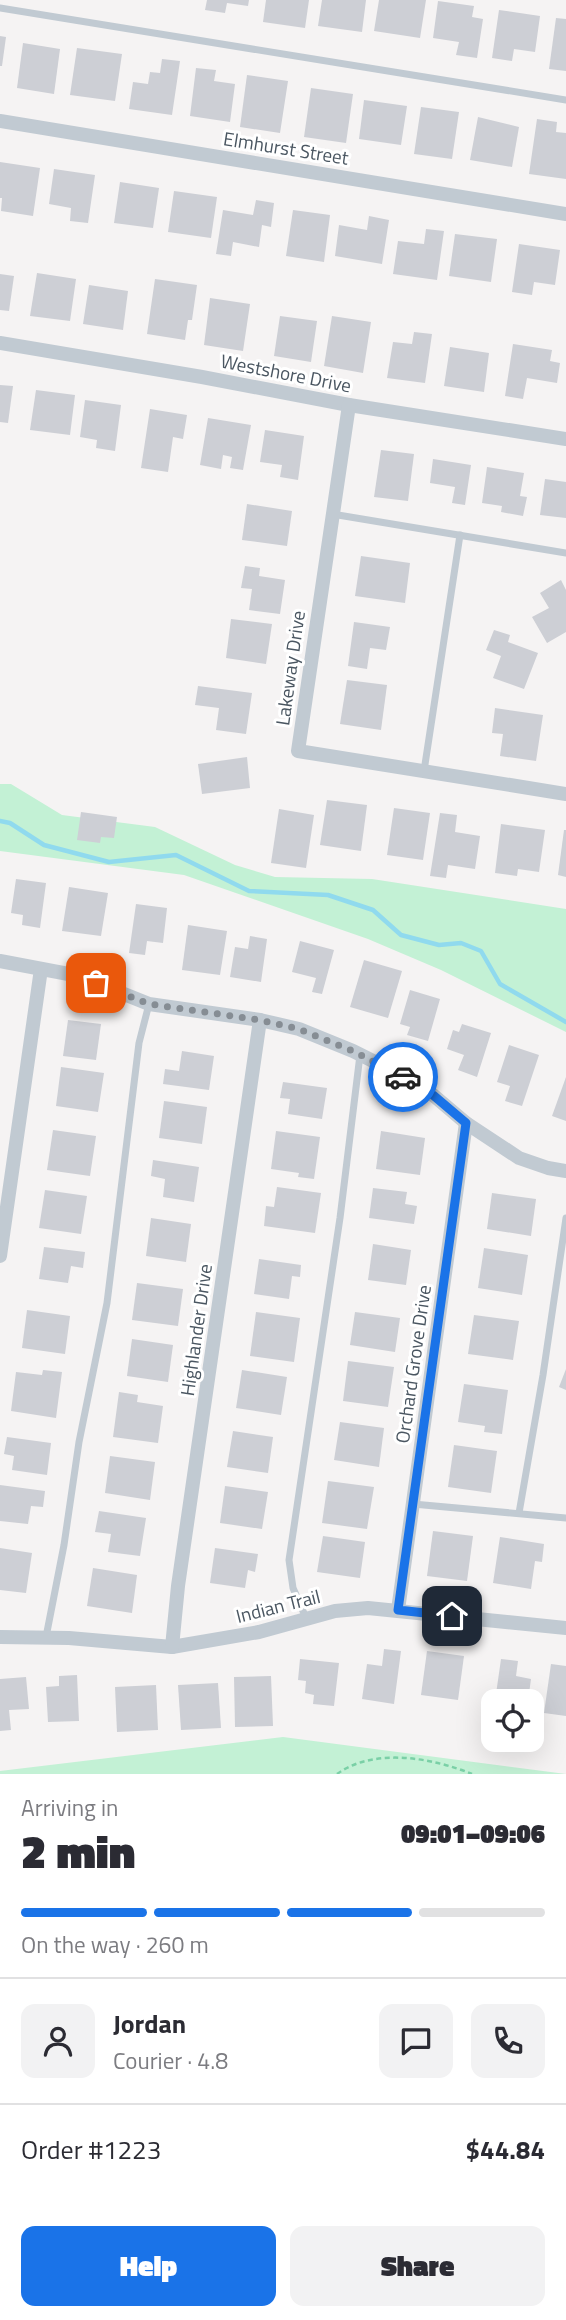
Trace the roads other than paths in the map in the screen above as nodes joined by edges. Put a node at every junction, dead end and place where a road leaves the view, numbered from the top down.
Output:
1 (0, 8) edge
2 (566, 100) edge
3 (0, 121) edge
4 (566, 214) edge
5 (0, 343) edge
6 (349, 405) junction
7 (566, 439) edge
8 (332, 514) junction
9 (460, 535) junction
10 (566, 552) edge
11 (424, 771) junction
12 (566, 794) edge
13 (0, 961) edge
14 (41, 969) junction
15 (149, 1004) junction
16 (260, 1020) junction
17 (360, 1055) junction
18 (466, 1123) junction
19 (566, 1171) edge
20 (566, 1218) edge
21 (0, 1256) edge
22 (563, 1270) edge
23 (413, 1503) junction
24 (519, 1513) junction
25 (566, 1518) edge
26 (398, 1610) junction
27 (306, 1619) junction
28 (566, 1628) edge
29 (0, 1637) edge
30 (46, 1637) junction
31 (172, 1647) junction

1 - 2 lane
3 - 4 street, Elmhurst Street
5 - 6 street, Westshore Drive
6 - 7 street, Westshore Drive
6 - 8 street, Lakeway Drive
8 - 9 lane
8 - 11 street, Lakeway Drive
9 - 10 lane
9 - 11 lane
11 - 12 street, Lakeway Drive
13 - 14 street
14 - 15 street
14 - 21 street
15 - 16 street
15 - 30 lane
16 - 17 street
16 - 31 street, Highlander Drive
17 - 18 street
17 - 27 lane
18 - 19 street
18 - 23 street, Orchard Grove Drive
20 - 22 lane
22 - 24 lane
23 - 24 lane
23 - 26 street, Orchard Grove Drive
24 - 25 lane
26 - 27 street, Indian Trail
26 - 28 street, Indian Trail
27 - 31 street, Indian Trail
29 - 30 street, Indian Trail
30 - 31 street, Indian Trail

